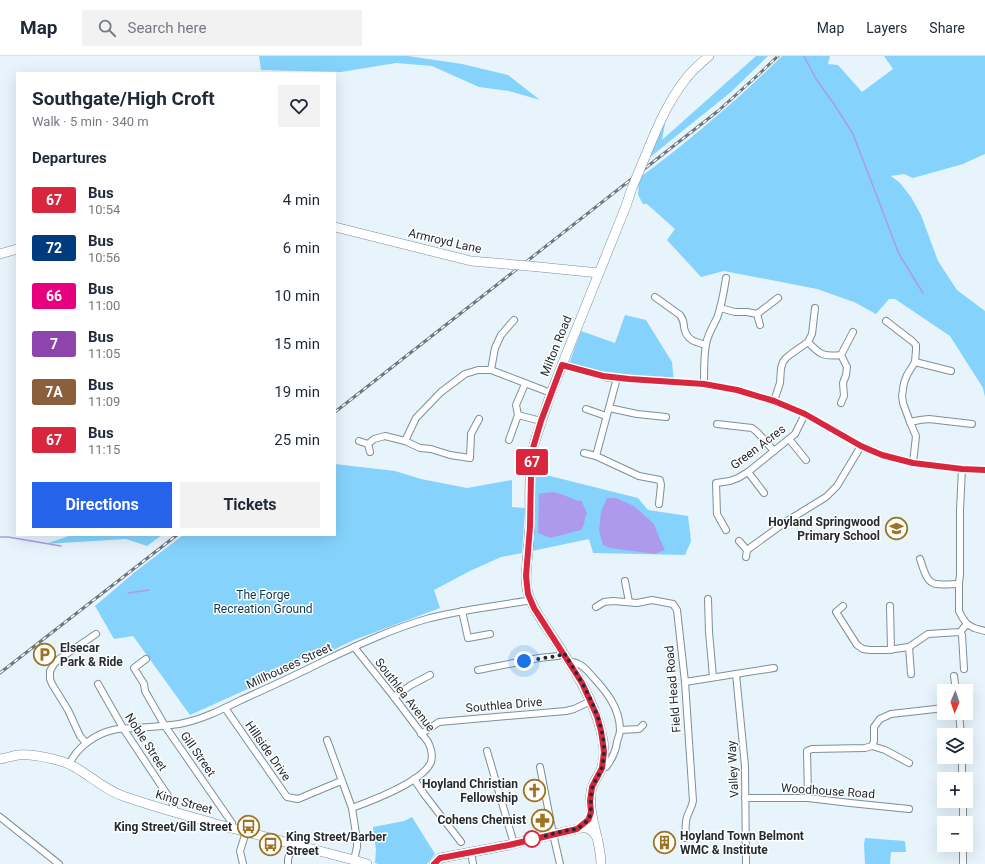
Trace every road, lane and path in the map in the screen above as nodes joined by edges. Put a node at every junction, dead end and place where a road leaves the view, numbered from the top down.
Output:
1 (709, 56) edge
2 (336, 227) edge
3 (16, 249) edge
4 (0, 254) edge
5 (599, 273) junction
6 (726, 278) dead end
7 (655, 297) dead end
8 (778, 298) dead end
9 (720, 308) junction
10 (815, 308) dead end
11 (757, 314) junction
12 (514, 320) dead end
13 (886, 321) dead end
14 (760, 325) dead end
15 (853, 332) dead end
16 (808, 342) junction
17 (706, 345) junction
18 (841, 355) junction
19 (915, 362) junction
20 (562, 365) junction
21 (491, 370) junction
22 (951, 371) dead end
23 (617, 378) junction
24 (525, 384) junction
25 (704, 384) junction
26 (551, 393) junction
27 (774, 401) junction
28 (841, 403) dead end
29 (609, 408) junction
30 (586, 409) dead end
31 (805, 414) junction
32 (518, 415) junction
33 (606, 416) junction
34 (666, 417) dead end
35 (479, 420) dead end
36 (541, 421) junction
37 (910, 422) junction
38 (717, 424) dead end
39 (972, 424) dead end
40 (509, 440) dead end
41 (789, 440) junction
42 (359, 441) dead end
43 (405, 441) junction
44 (368, 444) junction
45 (861, 446) junction
46 (370, 452) dead end
47 (774, 452) junction
48 (584, 453) dead end
49 (596, 456) junction
50 (806, 460) dead end
51 (913, 463) junction
52 (962, 469) junction
53 (985, 470) edge
54 (748, 472) junction
55 (764, 493) dead end
56 (659, 504) dead end
57 (726, 530) dead end
58 (739, 541) dead end
59 (747, 550) junction
60 (746, 556) dead end
61 (920, 559) dead end
62 (625, 581) dead end
63 (959, 584) junction
64 (530, 599) junction
65 (708, 599) dead end
66 (628, 602) junction
67 (843, 606) dead end
68 (890, 606) dead end
69 (596, 607) dead end
70 (462, 611) junction
71 (967, 624) junction
72 (985, 631) edge
73 (960, 632) junction
74 (96, 634) dead end
75 (490, 634) dead end
76 (354, 647) junction
77 (909, 647) junction
78 (891, 650) junction
79 (564, 653) junction
80 (146, 659) dead end
81 (570, 662) junction
82 (774, 668) dead end
83 (964, 669) dead end
84 (478, 670) dead end
85 (736, 674) junction
86 (911, 674) dead end
87 (430, 675) dead end
88 (954, 676) dead end
89 (713, 678) junction
90 (685, 682) junction
91 (98, 684) dead end
92 (955, 684) edge
93 (394, 697) junction
94 (591, 701) junction
95 (225, 708) junction
96 (937, 709) edge
97 (642, 725) dead end
98 (165, 726) junction
99 (123, 728) junction
100 (620, 730) junction
101 (421, 734) junction
102 (327, 740) dead end
103 (86, 743) junction
104 (872, 746) junction
105 (487, 751) dead end
106 (0, 760) edge
107 (909, 763) dead end
108 (69, 764) junction
109 (540, 767) dead end
110 (602, 768) junction
111 (414, 779) junction
112 (341, 781) junction
113 (745, 798) junction
114 (808, 798) junction
115 (352, 808) junction
116 (909, 808) dead end
117 (173, 812) junction
118 (591, 812) junction
119 (0, 818) edge
120 (231, 828) junction
121 (577, 829) junction
122 (246, 832) junction
123 (553, 834) junction
124 (597, 838) junction
125 (685, 838) dead end
126 (461, 842) dead end
127 (293, 844) junction
128 (514, 844) junction
129 (471, 852) junction
130 (963, 852) edge
131 (354, 860) junction
132 (601, 863) edge
133 (59, 864) edge
134 (243, 864) edge
135 (288, 864) edge
136 (367, 864) edge
137 (434, 864) edge
138 (473, 864) edge
139 (560, 864) edge
140 (746, 864) edge
141 (963, 864) edge

1 - 5 street, Milton Road, bridge
2 - 5 street, Armroyd Lane, bridge
3 - 4 street
5 - 20 street, Milton Road
6 - 9 street
7 - 17 street
8 - 11 street
9 - 11 street
9 - 17 street
10 - 16 street
11 - 14 street
12 - 21 street
13 - 19 street
15 - 18 street
16 - 18 street
16 - 27 street
17 - 25 street
18 - 28 street
19 - 22 street
19 - 37 street
20 - 23 street
20 - 26 street, Milton Road
21 - 24 street
21 - 43 street
23 - 25 street
23 - 29 street
24 - 26 street
24 - 32 street
25 - 27 street
26 - 36 street, Milton Road
27 - 31 street
29 - 33 street
29 - 34 street
30 - 33 street
31 - 41 street, Green Acres
31 - 45 street
32 - 36 street
32 - 40 street
33 - 49 street
35 - 43 street
36 - 64 street, Milton Road
37 - 39 street
37 - 51 street
38 - 47 street
41 - 47 street, Green Acres
41 - 50 street
42 - 44 street
43 - 44 street
44 - 46 street
45 - 51 street
45 - 59 street
47 - 54 street, Green Acres
48 - 49 street
49 - 56 street
51 - 52 street
52 - 53 street
52 - 63 street
54 - 55 street
54 - 57 street, Green Acres
58 - 59 street
59 - 60 street
61 - 63 street
62 - 66 street
63 - 71 street
64 - 70 street, Millhouses Street
64 - 79 street, Milton Road
65 - 89 street
66 - 69 street, Field Head Road
66 - 90 street, Field Head Road
67 - 78 street
68 - 78 street
70 - 75 street
70 - 76 street, Millhouses Street
71 - 72 street
71 - 73 street
73 - 77 street
73 - 83 street
74 - 103 street
76 - 93 street, Southlea Avenue
76 - 95 street, Millhouses Street
77 - 78 street
77 - 86 street
79 - 81 street, Milton Road
79 - 84 street
80 - 98 street, Gill Street
81 - 94 street, Milton Road
81 - 100 street, Milton Road
82 - 85 street
85 - 89 street
85 - 113 street, Valley Way
87 - 93 street
88 - 92 street
89 - 90 street
90 - 125 street, Field Head Road
91 - 99 street, Noble Street
93 - 101 street, Southlea Avenue
94 - 101 street, Southlea Drive
94 - 110 street, Milton Road
95 - 98 street, Millhouses Street
95 - 112 street, Hillside Drive
96 - 104 street
97 - 100 street
98 - 99 street, Millhouses Street
98 - 120 street, Gill Street
99 - 103 street, Millhouses Street
99 - 117 street, Noble Street
100 - 110 street, Milton Road
101 - 111 street, Southlea Avenue
102 - 112 street
103 - 108 street, Millhouses Street
104 - 107 street
104 - 114 street
105 - 128 street
106 - 108 street, King Street
108 - 117 street, King Street
109 - 123 street
110 - 118 street, Milton Road
111 - 115 street, Southlea Avenue
111 - 126 street
112 - 115 street
113 - 114 street, Woodhouse Road
113 - 140 street, Valley Way
114 - 116 street, Woodhouse Road
115 - 131 street
117 - 120 street, King Street
118 - 121 street
118 - 124 street, Milton Road
119 - 133 street
120 - 122 street, King Street
121 - 123 street
121 - 124 street
122 - 127 street, King Street
122 - 134 street
123 - 128 street
123 - 139 street
124 - 132 street, Milton Road
127 - 131 street, King Street
127 - 135 street
128 - 129 street
129 - 137 street
129 - 138 street
130 - 141 street
131 - 136 street, King Street

